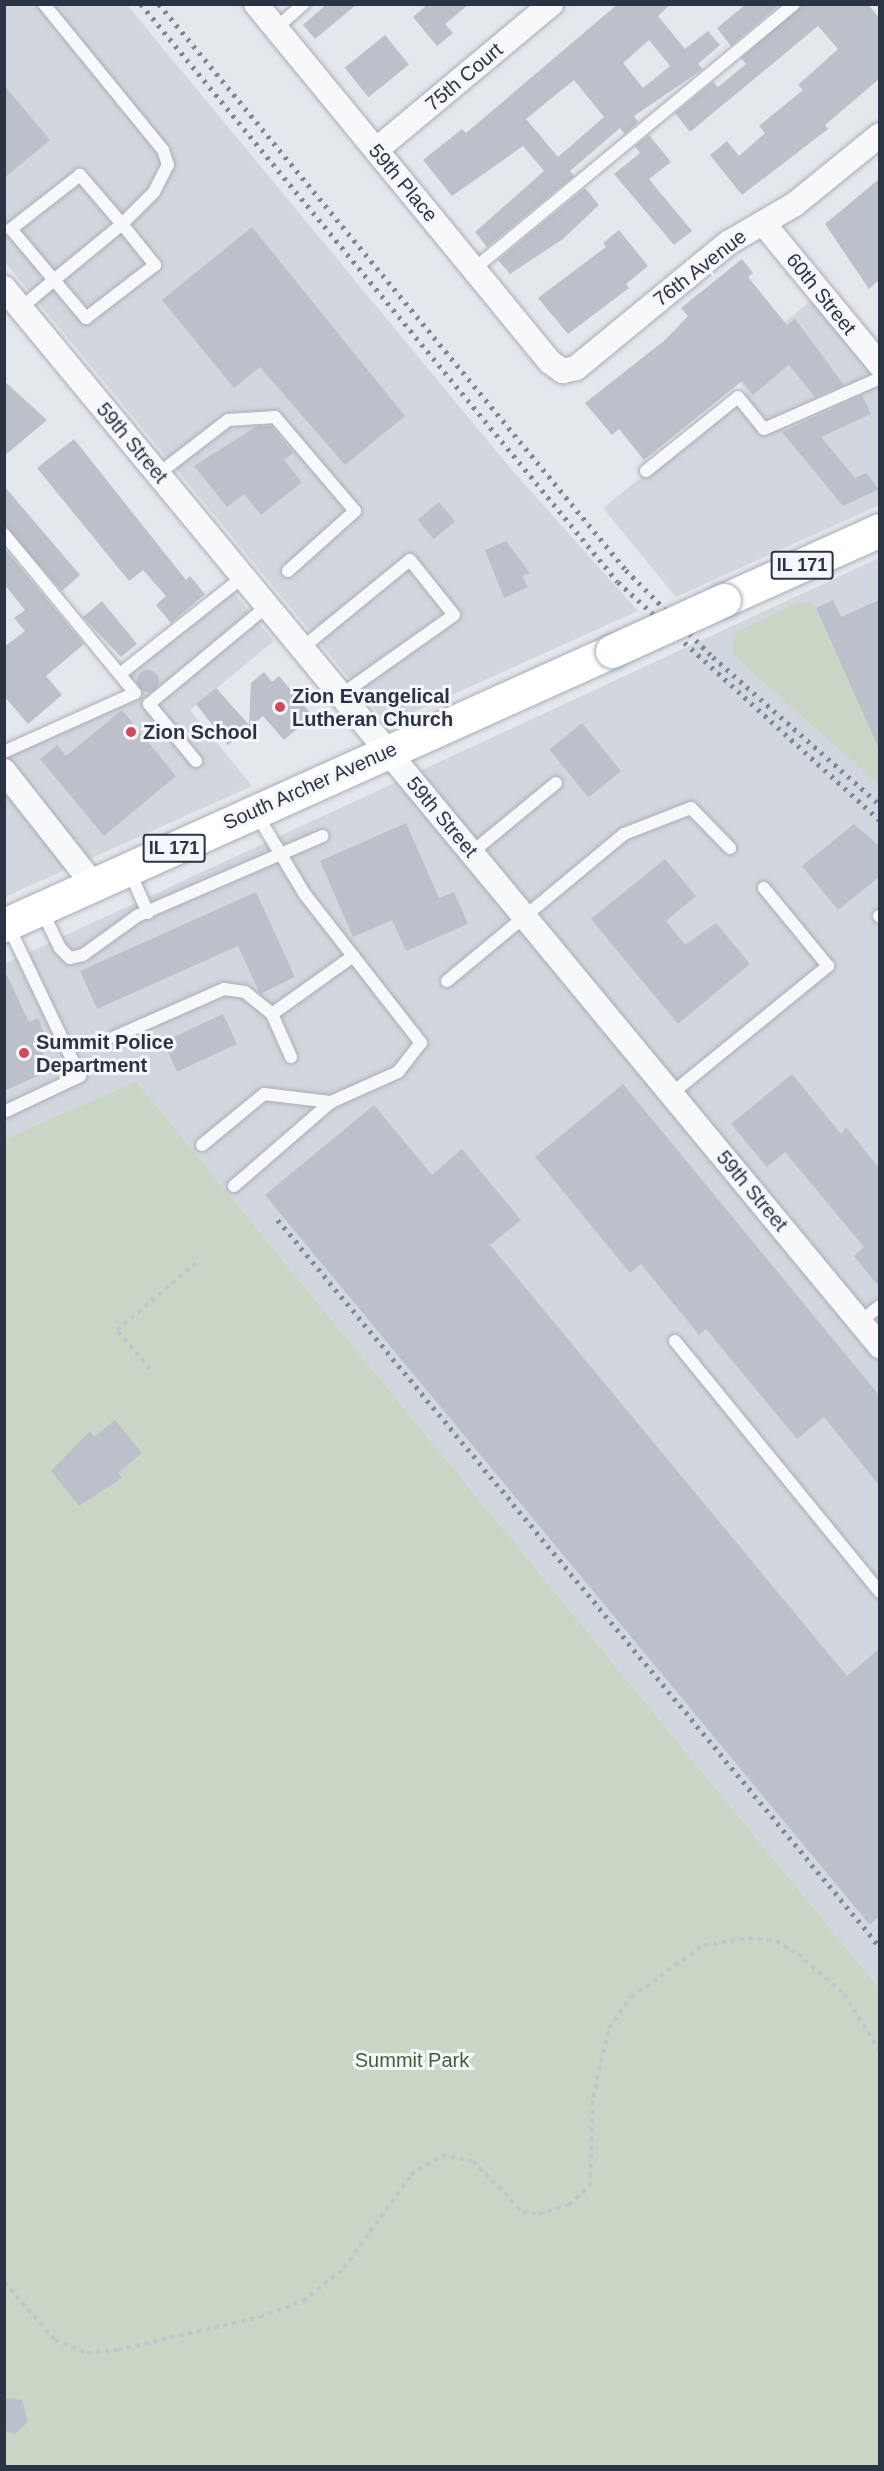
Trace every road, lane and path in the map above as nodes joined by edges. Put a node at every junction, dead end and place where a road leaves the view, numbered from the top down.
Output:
1 (44, 4) edge
2 (256, 4) edge
3 (304, 4) edge
4 (551, 4) edge
5 (794, 4) edge
6 (276, 28) junction
7 (879, 135) edge
8 (376, 150) junction
9 (763, 223) junction
10 (122, 224) junction
11 (474, 269) junction
12 (54, 280) junction
13 (4, 288) edge
14 (21, 308) junction
15 (550, 362) joint
16 (879, 366) edge
17 (879, 378) edge
18 (646, 471) dead end
19 (159, 474) junction
20 (879, 530) edge
21 (4, 534) edge
22 (288, 571) dead end
23 (243, 577) junction
24 (267, 606) junction
25 (302, 648) junction
26 (120, 674) junction
27 (341, 695) junction
28 (387, 751) junction
29 (4, 752) edge
30 (196, 761) dead end
31 (4, 771) edge
32 (556, 783) dead end
33 (255, 812) junction
34 (323, 836) dead end
35 (730, 848) dead end
36 (279, 851) junction
37 (471, 853) junction
38 (128, 868) junction
39 (93, 884) junction
40 (765, 888) dead end
41 (41, 909) junction
42 (148, 913) junction
43 (524, 917) junction
44 (6, 921) edge
45 (352, 956) junction
46 (447, 981) dead end
47 (272, 1014) junction
48 (115, 1037) dead end
49 (291, 1057) dead end
50 (671, 1094) junction
51 (331, 1102) junction
52 (4, 1112) edge
53 (202, 1145) dead end
54 (234, 1186) dead end
55 (196, 1263) dead end
56 (879, 1306) edge
57 (860, 1322) junction
58 (675, 1341) dead end
59 (879, 1346) edge
60 (150, 1368) dead end
61 (879, 1592) edge
62 (879, 2051) edge
63 (4, 2282) edge

1 - 10 lane
2 - 6 street, 59th Place
3 - 6 lane
4 - 8 street, 75th Court
5 - 11 lane
6 - 8 street, 59th Place
7 - 9 street, 76th Avenue
8 - 11 street, 59th Place
9 - 15 street, 76th Avenue
9 - 16 street, 60th Street
10 - 12 lane
10 - 12 lane
10 - 12 lane
11 - 15 street, 59th Place
12 - 14 lane
13 - 14 street, 59th Street
14 - 19 street, 59th Street
17 - 18 lane
19 - 22 lane
19 - 23 street, 59th Street
20 - 28 main road, South Archer Avenue / IL 171, bridge
21 - 26 lane
23 - 24 street, 59th Street
23 - 26 lane
24 - 25 street, 59th Street
24 - 30 lane
25 - 27 street, 59th Street
25 - 27 lane
26 - 29 lane
27 - 28 street, 59th Street
28 - 33 main road, South Archer Avenue / IL 171
28 - 37 street, 59th Street
31 - 39 street
32 - 37 lane
33 - 36 lane
33 - 38 main road, South Archer Avenue / IL 171
34 - 36 lane
35 - 43 lane
36 - 42 lane
36 - 45 lane
37 - 43 street, 59th Street
38 - 39 main road, South Archer Avenue / IL 171
38 - 42 lane
39 - 41 main road, South Archer Avenue / IL 171
40 - 50 lane
41 - 42 lane
41 - 44 main road, South Archer Avenue / IL 171
43 - 46 lane
43 - 50 street, 59th Street
44 - 52 lane
45 - 47 lane
45 - 51 lane
47 - 48 lane
47 - 49 lane
50 - 57 street, 59th Street
51 - 53 lane
51 - 54 lane
55 - 60 path
56 - 57 lane
57 - 59 street, 59th Street
58 - 61 lane
62 - 63 path

